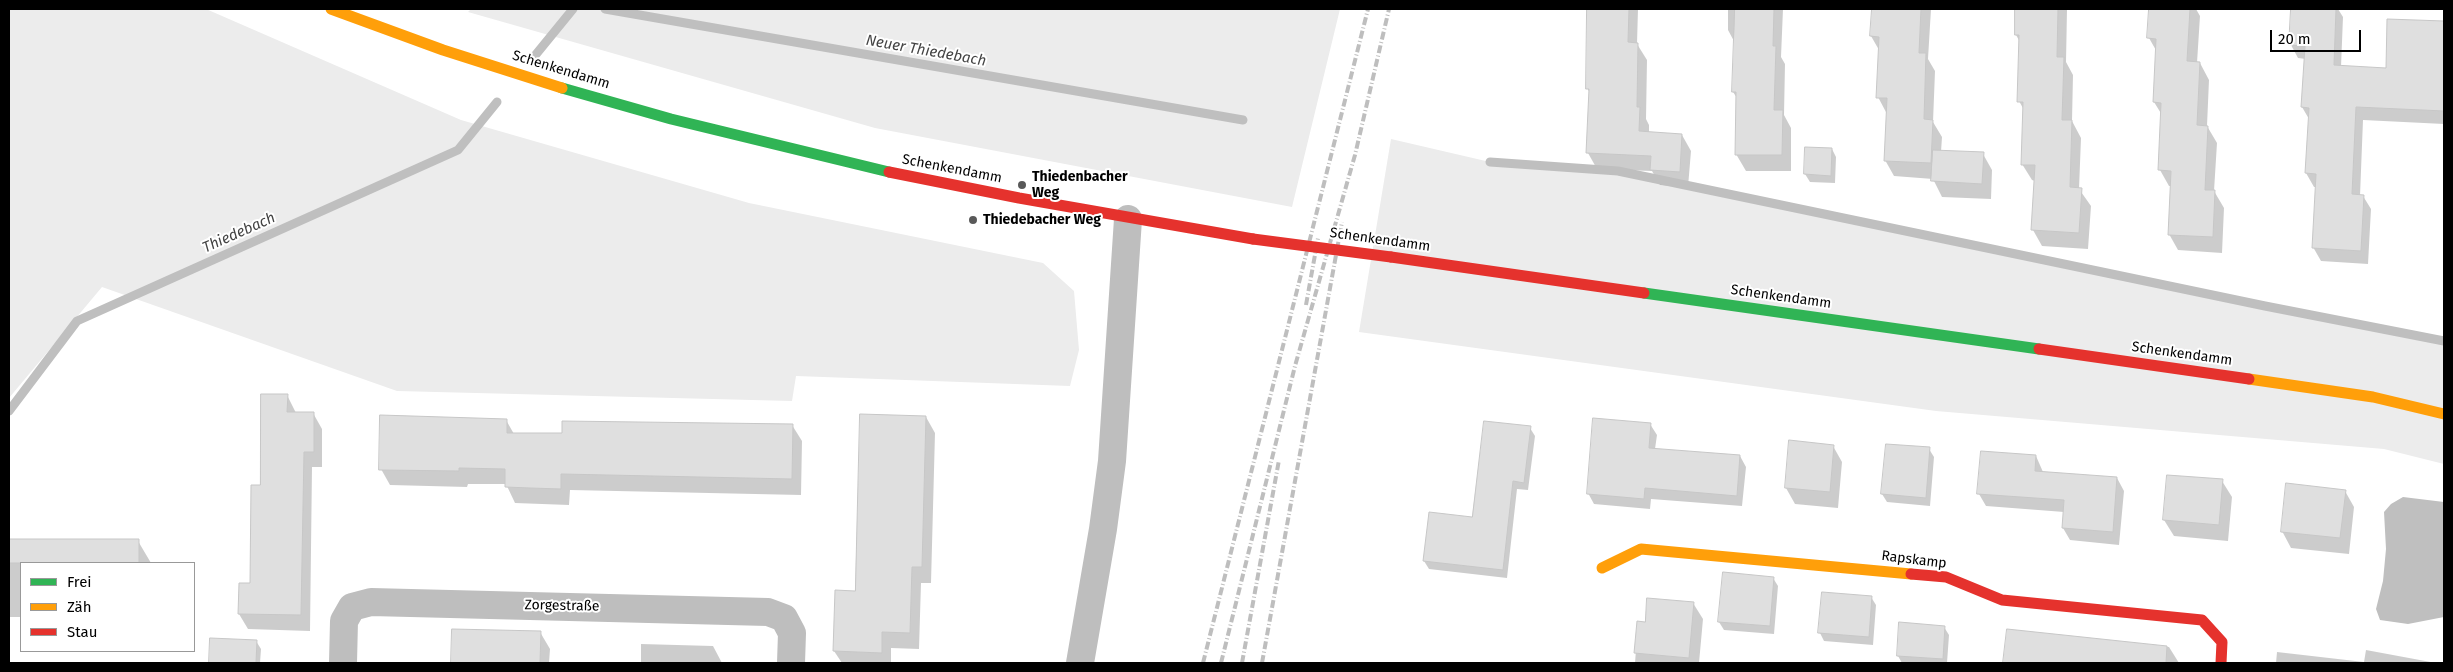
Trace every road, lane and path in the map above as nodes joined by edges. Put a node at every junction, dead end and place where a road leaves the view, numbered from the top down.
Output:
1 (331, 9) edge
2 (1128, 219) junction
3 (2444, 414) edge
4 (1602, 568) dead end
5 (343, 663) edge
6 (791, 663) edge
7 (1080, 663) edge
8 (2221, 663) edge

1 - 2 street, Schenkendamm
2 - 3 street, Schenkendamm, bridge
2 - 7 street
4 - 8 street, Rapskamp
5 - 6 street, Zorgestraße

